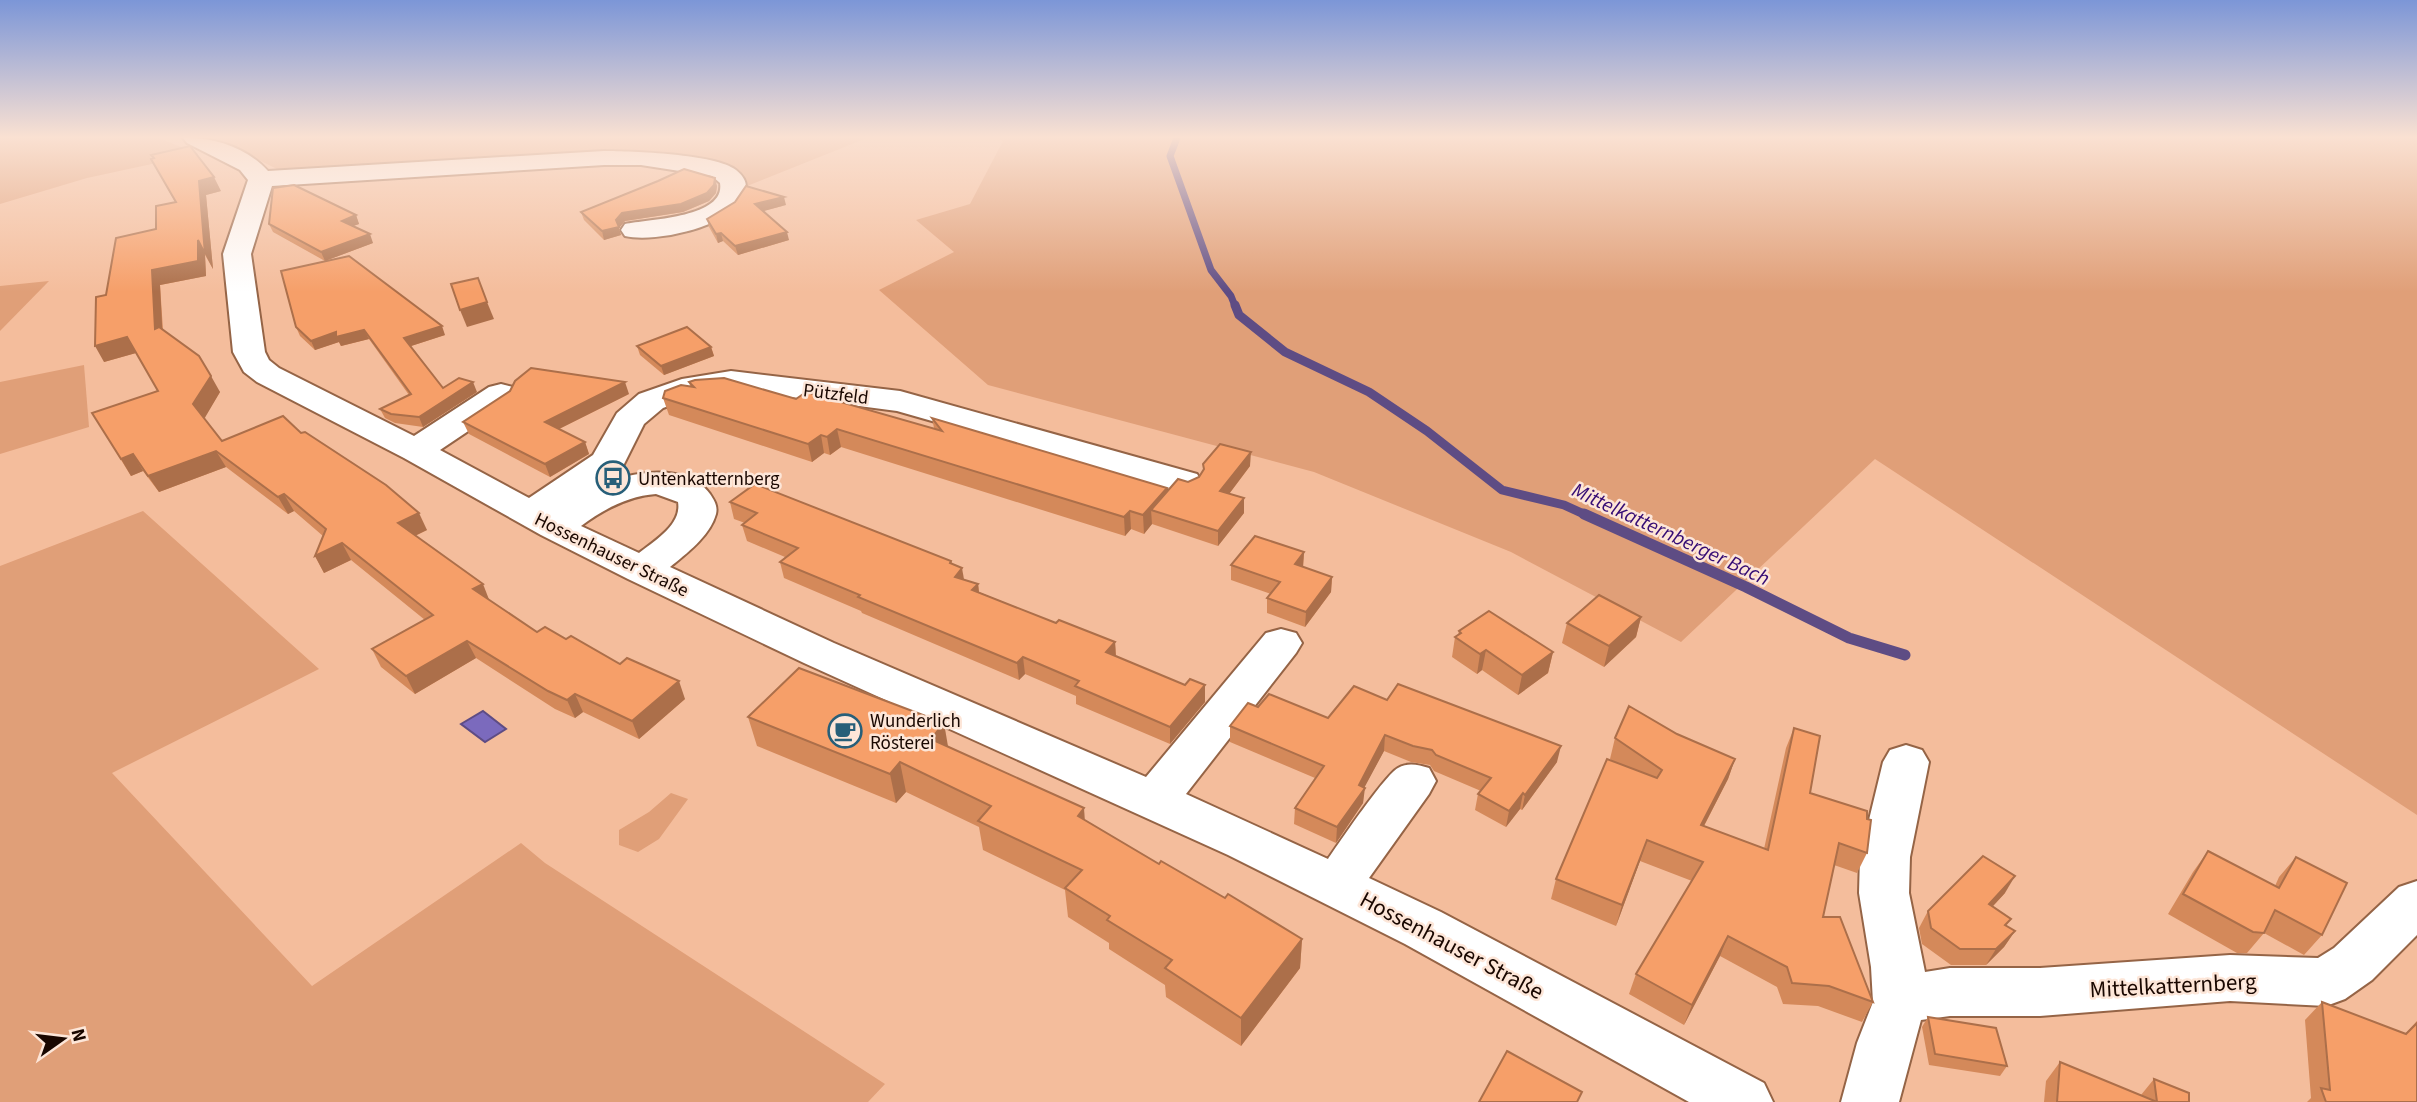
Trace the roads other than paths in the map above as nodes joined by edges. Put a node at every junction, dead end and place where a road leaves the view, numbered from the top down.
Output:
1 (258, 189) edge
2 (734, 189) edge
3 (635, 230) dead end
4 (501, 394) edge
5 (416, 451) junction
6 (1184, 482) edge
7 (542, 521) junction
8 (642, 570) junction
9 (1281, 643) dead end
10 (1906, 762) dead end
11 (1413, 781) dead end
12 (1155, 799) junction
13 (1338, 886) junction
14 (2417, 902) edge
15 (1900, 1002) junction
16 (1744, 1102) edge
17 (1870, 1102) edge

1 - 5 street, Hossenhauser Straße
2 - 3 street
4 - 5 street
5 - 7 street, Hossenhauser Straße
6 - 7 street, Pützfeld
7 - 8 street, Hossenhauser Straße
7 - 8 street
8 - 12 street, Hossenhauser Straße
9 - 12 street
10 - 15 street
11 - 13 street
12 - 13 street, Hossenhauser Straße
13 - 16 street, Hossenhauser Straße
14 - 15 street, Mittelkatternberg
15 - 17 street

